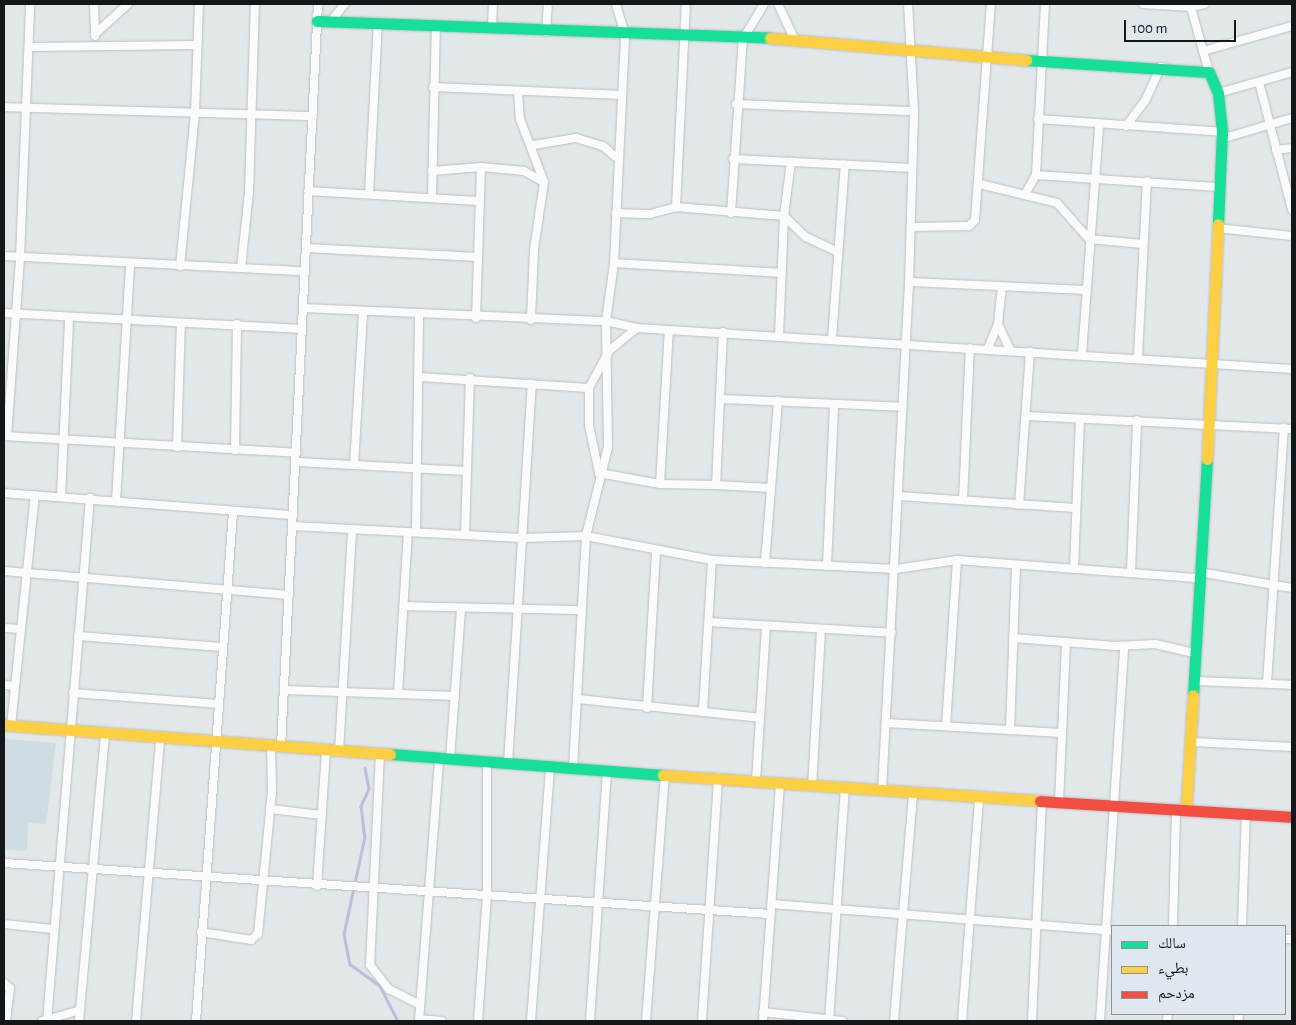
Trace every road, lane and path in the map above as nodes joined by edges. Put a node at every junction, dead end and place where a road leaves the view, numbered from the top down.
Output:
1 (30, 4) edge
2 (94, 4) edge
3 (128, 4) edge
4 (199, 4) edge
5 (255, 4) edge
6 (318, 4) edge
7 (345, 4) edge
8 (493, 4) edge
9 (548, 4) edge
10 (616, 4) edge
11 (686, 4) edge
12 (764, 4) edge
13 (778, 4) edge
14 (908, 4) edge
15 (991, 4) edge
16 (1045, 4) edge
17 (1143, 4) edge
18 (1204, 4) edge
19 (1191, 6) edge
20 (317, 21) junction
21 (331, 21) junction
22 (378, 24) junction
23 (1292, 26) edge
24 (436, 27) junction
25 (492, 29) junction
26 (546, 32) junction
27 (95, 34) junction
28 (625, 34) junction
29 (684, 36) junction
30 (742, 39) junction
31 (794, 39) junction
32 (197, 45) junction
33 (94, 46) junction
34 (29, 47) junction
35 (1203, 51) junction
36 (911, 52) junction
37 (990, 56) junction
38 (1039, 58) junction
39 (1161, 66) junction
40 (1209, 72) junction
41 (1292, 72) edge
42 (1260, 82) junction
43 (433, 87) junction
44 (518, 92) junction
45 (1218, 93) junction
46 (622, 94) junction
47 (736, 104) junction
48 (4, 107) edge
49 (24, 107) junction
50 (914, 111) junction
51 (195, 113) junction
52 (250, 114) junction
53 (313, 116) junction
54 (1292, 118) edge
55 (1038, 119) junction
56 (1270, 125) junction
57 (1099, 126) junction
58 (1126, 126) junction
59 (1221, 136) junction
60 (534, 144) junction
61 (1292, 148) edge
62 (1276, 150) junction
63 (617, 158) junction
64 (733, 159) junction
65 (791, 161) junction
66 (845, 164) junction
67 (481, 167) junction
68 (912, 168) junction
69 (432, 171) junction
70 (1036, 175) junction
71 (1094, 178) junction
72 (1147, 181) junction
73 (544, 182) junction
74 (980, 184) junction
75 (1219, 187) junction
76 (308, 191) junction
77 (369, 193) junction
78 (1025, 194) junction
79 (432, 197) junction
80 (478, 201) junction
81 (676, 207) junction
82 (1292, 210) edge
83 (616, 213) junction
84 (730, 213) junction
85 (784, 216) junction
86 (911, 227) junction
87 (1217, 228) junction
88 (1292, 236) edge
89 (1089, 239) junction
90 (1142, 244) junction
91 (306, 248) junction
92 (838, 252) junction
93 (4, 256) edge
94 (20, 257) junction
95 (477, 258) junction
96 (130, 264) junction
97 (614, 264) junction
98 (180, 266) junction
99 (241, 268) junction
100 (304, 271) junction
101 (780, 273) junction
102 (909, 282) junction
103 (1002, 288) junction
104 (1086, 290) junction
105 (304, 308) junction
106 (363, 312) junction
107 (4, 313) edge
108 (16, 313) junction
109 (419, 316) junction
110 (69, 318) junction
111 (476, 318) junction
112 (127, 320) junction
113 (531, 320) junction
114 (606, 321) junction
115 (181, 323) junction
116 (237, 324) junction
117 (998, 324) junction
118 (637, 328) junction
119 (302, 329) junction
120 (669, 330) junction
121 (723, 332) junction
122 (780, 336) junction
123 (832, 339) junction
124 (904, 345) junction
125 (970, 348) junction
126 (988, 348) junction
127 (1010, 350) junction
128 (610, 351) junction
129 (1030, 351) junction
130 (1082, 354) junction
131 (1138, 357) junction
132 (1214, 365) junction
133 (1292, 369) edge
134 (419, 377) junction
135 (470, 378) junction
136 (532, 384) junction
137 (590, 388) junction
138 (721, 399) junction
139 (778, 401) junction
140 (834, 404) junction
141 (903, 407) junction
142 (1026, 416) junction
143 (1080, 419) junction
144 (1137, 420) junction
145 (1209, 423) junction
146 (1288, 428) edge
147 (5, 436) edge
148 (64, 440) junction
149 (119, 444) junction
150 (178, 447) junction
151 (235, 450) junction
152 (297, 453) junction
153 (296, 462) junction
154 (354, 465) junction
155 (417, 468) junction
156 (467, 471) junction
157 (599, 473) junction
158 (660, 484) junction
159 (716, 485) junction
160 (770, 488) junction
161 (4, 493) edge
162 (35, 495) junction
163 (60, 496) junction
164 (899, 496) junction
165 (90, 498) junction
166 (964, 500) junction
167 (116, 501) junction
168 (1019, 505) junction
169 (1075, 508) junction
170 (233, 512) junction
171 (293, 515) junction
172 (293, 526) junction
173 (352, 529) junction
174 (412, 532) junction
175 (465, 535) junction
176 (586, 536) junction
177 (521, 538) junction
178 (656, 550) junction
179 (712, 560) junction
180 (957, 560) junction
181 (765, 563) junction
182 (827, 566) junction
183 (1016, 567) junction
184 (1074, 568) junction
185 (896, 569) junction
186 (4, 571) edge
187 (1131, 572) junction
188 (26, 573) junction
189 (1199, 575) junction
190 (83, 578) junction
191 (1272, 582) junction
192 (1291, 587) edge
193 (227, 589) junction
194 (289, 594) junction
195 (404, 606) junction
196 (461, 609) junction
197 (582, 610) junction
198 (517, 611) junction
199 (709, 622) junction
200 (766, 626) junction
201 (4, 628) edge
202 (21, 629) junction
203 (821, 630) junction
204 (892, 634) junction
205 (78, 636) junction
206 (1014, 638) junction
207 (1066, 643) junction
208 (1124, 646) junction
209 (222, 647) junction
210 (1194, 653) junction
211 (1194, 681) junction
212 (1267, 683) junction
213 (4, 685) edge
214 (1292, 685) edge
215 (15, 686) junction
216 (284, 690) junction
217 (342, 692) junction
218 (73, 693) junction
219 (398, 694) junction
220 (455, 696) junction
221 (577, 699) junction
222 (218, 704) junction
223 (647, 708) junction
224 (703, 711) junction
225 (760, 718) junction
226 (886, 723) junction
227 (7, 726) edge
228 (946, 726) junction
229 (1010, 730) junction
230 (70, 731) junction
231 (1062, 733) junction
232 (105, 734) junction
233 (160, 739) junction
234 (216, 742) junction
235 (1193, 742) junction
236 (276, 746) junction
237 (1292, 747) edge
238 (326, 751) junction
239 (339, 751) junction
240 (380, 754) junction
241 (445, 759) junction
242 (488, 761) junction
243 (508, 763) junction
244 (550, 766) junction
245 (573, 768) junction
246 (606, 771) junction
247 (665, 776) junction
248 (718, 778) junction
249 (756, 781) junction
250 (780, 783) junction
251 (812, 787) junction
252 (845, 789) junction
253 (882, 792) junction
254 (913, 793) junction
255 (978, 798) junction
256 (1042, 802) junction
257 (1059, 803) junction
258 (1114, 807) junction
259 (270, 809) junction
260 (1181, 810) junction
261 (1246, 813) junction
262 (322, 815) junction
263 (1292, 817) edge
264 (4, 864) edge
265 (58, 867) junction
266 (92, 870) junction
267 (149, 873) junction
268 (204, 876) junction
269 (263, 882) junction
270 (317, 886) junction
271 (374, 888) junction
272 (430, 892) junction
273 (487, 895) junction
274 (542, 900) junction
275 (772, 904) junction
276 (599, 905) junction
277 (653, 907) junction
278 (838, 908) junction
279 (711, 910) junction
280 (902, 912) junction
281 (770, 914) junction
282 (971, 922) junction
283 (4, 924) edge
284 (1039, 925) junction
285 (1173, 925) edge
286 (1242, 925) edge
287 (53, 929) junction
288 (1103, 930) junction
289 (1111, 931) edge
290 (201, 932) junction
291 (4, 983) edge
292 (420, 1005) junction
293 (80, 1010) junction
294 (763, 1012) junction
295 (419, 1020) edge
296 (6, 1021) edge
297 (45, 1021) edge
298 (79, 1021) edge
299 (136, 1021) edge
300 (196, 1021) edge
301 (442, 1021) edge
302 (478, 1021) edge
303 (531, 1021) edge
304 (590, 1021) edge
305 (646, 1021) edge
306 (702, 1021) edge
307 (763, 1021) edge
308 (830, 1021) edge
309 (842, 1021) edge
310 (894, 1021) edge
311 (962, 1021) edge
312 (1032, 1021) edge
313 (1100, 1021) edge

1 - 34 street
2 - 27 street
3 - 27 street
4 - 32 street
5 - 52 street
6 - 20 street
7 - 21 street
8 - 25 street
9 - 26 street
10 - 28 street
11 - 29 street
12 - 30 street
13 - 31 street
14 - 36 street
15 - 37 street
16 - 38 street
17 - 19 street
18 - 19 street
19 - 35 street
20 - 21 street
20 - 53 street
21 - 22 street
22 - 24 street
22 - 77 street
23 - 35 street
24 - 25 street
24 - 43 street
25 - 26 street
26 - 28 street
27 - 33 street
28 - 29 street
28 - 46 street
29 - 30 street
29 - 81 street
30 - 31 street
30 - 47 street
31 - 36 street
32 - 33 street
32 - 51 street
33 - 34 street
34 - 49 street
35 - 40 street
36 - 37 street
36 - 50 street
37 - 38 street
37 - 74 street
38 - 39 street
38 - 55 street
39 - 40 street
39 - 58 street
40 - 45 street
41 - 42 street
42 - 45 street
42 - 56 street
43 - 44 street
43 - 69 street
44 - 46 street
44 - 60 street
45 - 59 street
46 - 63 street
47 - 50 street
47 - 64 street
48 - 49 street
49 - 51 street
49 - 94 street
50 - 68 street
51 - 52 street
51 - 98 street
52 - 53 street
52 - 99 street
53 - 76 street
54 - 56 street
55 - 57 street
55 - 70 street
56 - 59 street
56 - 62 street
57 - 58 street
57 - 71 street
58 - 59 street
59 - 75 street
60 - 63 street
60 - 73 street
61 - 62 street
62 - 82 street
63 - 83 street
64 - 65 street
64 - 84 street
65 - 66 street
65 - 85 street
66 - 68 street
66 - 92 street
67 - 69 street
67 - 73 street
67 - 80 street
68 - 86 street
69 - 79 street
70 - 71 street
70 - 78 street
71 - 72 street
71 - 89 street
72 - 75 street
72 - 90 street
73 - 113 street
74 - 78 street
74 - 86 street
75 - 87 street
76 - 77 street
76 - 91 street
77 - 79 street
78 - 89 street
79 - 80 street
80 - 95 street
81 - 83 street
81 - 84 street
83 - 97 street
84 - 85 street
85 - 92 street
85 - 101 street
86 - 102 street
87 - 88 street
87 - 132 street
89 - 90 street
89 - 104 street
90 - 131 street
91 - 95 street
91 - 100 street
92 - 123 street
93 - 94 street
94 - 96 street
94 - 108 street
95 - 111 street
96 - 98 street
96 - 112 street
97 - 101 street
97 - 114 street
98 - 99 street
99 - 100 street
100 - 105 street
101 - 122 street
102 - 103 street
102 - 124 street
103 - 104 street
103 - 117 street
104 - 130 street
105 - 106 street
105 - 119 street
106 - 109 street
106 - 154 street
107 - 108 street
108 - 110 street
108 - 147 street
109 - 111 street
109 - 134 street
110 - 112 street
110 - 148 street
111 - 113 street
112 - 115 street
112 - 149 street
113 - 114 street
114 - 118 street
114 - 128 street
115 - 116 street
115 - 150 street
116 - 119 street
116 - 151 street
117 - 126 street
117 - 127 street
118 - 120 street
118 - 128 street
119 - 152 street
120 - 121 street
120 - 158 street
121 - 122 street
121 - 138 street
122 - 123 street
123 - 124 street
124 - 125 street
124 - 141 street
125 - 126 street
125 - 166 street
126 - 127 street
127 - 129 street
128 - 137 street
128 - 157 street
129 - 130 street
129 - 142 street
130 - 131 street
131 - 132 street
132 - 133 street
132 - 145 street
134 - 135 street
134 - 155 street
135 - 136 street
135 - 156 street
136 - 137 street
136 - 177 street
137 - 157 street
138 - 139 street
138 - 159 street
139 - 140 street
139 - 160 street
140 - 141 street
140 - 182 street
141 - 164 street
142 - 143 street
142 - 168 street
143 - 144 street
143 - 169 street
144 - 145 street
144 - 187 street
145 - 146 street
145 - 189 street
146 - 191 street
147 - 148 street
148 - 149 street
148 - 163 street
149 - 150 street
149 - 167 street
150 - 151 street
151 - 152 street
152 - 153 street
153 - 154 street
153 - 171 street
154 - 155 street
155 - 156 street
155 - 174 street
156 - 175 street
157 - 158 street
157 - 176 street
158 - 159 street
159 - 160 street
160 - 181 street
161 - 162 street
162 - 163 street
162 - 188 street
163 - 165 street
164 - 166 street
164 - 185 street
165 - 167 street
165 - 190 street
166 - 168 street
167 - 170 street
168 - 169 street
169 - 184 street
170 - 171 street
170 - 193 street
171 - 172 street
172 - 173 street
172 - 194 street
173 - 174 street
173 - 217 street
174 - 175 street
174 - 195 street
175 - 177 street
176 - 177 street
176 - 178 street
176 - 197 street
177 - 198 street
178 - 179 street
178 - 223 street
179 - 181 street
179 - 199 street
180 - 183 street
180 - 185 street
180 - 228 street
181 - 182 street
182 - 185 street
183 - 184 street
183 - 206 street
184 - 187 street
185 - 204 street
186 - 188 street
187 - 189 street
188 - 190 street
188 - 202 street
189 - 191 street
189 - 210 street
190 - 193 street
190 - 205 street
191 - 192 street
191 - 212 street
193 - 194 street
193 - 209 street
194 - 216 street
195 - 196 street
195 - 219 street
196 - 198 street
196 - 220 street
197 - 198 street
197 - 221 street
198 - 243 street
199 - 200 street
199 - 224 street
200 - 203 street
200 - 225 street
201 - 202 street
202 - 215 street
203 - 204 street
203 - 251 street
204 - 226 street
205 - 209 street
205 - 218 street
206 - 207 street
206 - 229 street
207 - 208 street
207 - 231 street
208 - 210 street
208 - 258 street
209 - 222 street
210 - 211 street
211 - 212 street
211 - 235 street
212 - 214 street
213 - 215 street
215 - 227 street
216 - 217 street
216 - 236 street
217 - 219 street
217 - 239 street
218 - 222 street
218 - 230 street
219 - 220 street
220 - 241 street
221 - 223 street
221 - 245 street
222 - 234 street
223 - 224 street
224 - 225 street
225 - 249 street
226 - 228 street
226 - 253 street
227 - 230 street
228 - 229 street
229 - 231 street
230 - 232 street
230 - 265 street
231 - 257 street
232 - 233 street
232 - 266 street
233 - 234 street
233 - 267 street
234 - 236 street
234 - 268 street
235 - 237 street
235 - 260 street
236 - 238 street
236 - 259 street
238 - 239 street
238 - 262 street
239 - 240 street
240 - 241 street
240 - 271 street
241 - 242 street
241 - 272 street
242 - 243 street
242 - 273 street
243 - 244 street
244 - 245 street
244 - 274 street
245 - 246 street
246 - 247 street
246 - 276 street
247 - 248 street
247 - 277 street
248 - 249 street
248 - 279 street
249 - 250 street
250 - 251 street
250 - 275 street
251 - 252 street
252 - 253 street
252 - 278 street
253 - 254 street
254 - 255 street
254 - 280 street
255 - 256 street
255 - 282 street
256 - 257 street
256 - 284 street
257 - 258 street
258 - 260 street
258 - 288 street
259 - 262 street
259 - 269 street
260 - 261 street
260 - 285 street
261 - 263 street
261 - 286 street
262 - 270 street
264 - 265 street
265 - 266 street
265 - 287 street
266 - 267 street
266 - 293 street
267 - 268 street
267 - 299 street
268 - 269 street
268 - 290 street
269 - 270 street
269 - 290 street
270 - 271 street
271 - 272 street
271 - 292 street
272 - 273 street
272 - 292 street
273 - 274 street
273 - 302 street
274 - 276 street
274 - 303 street
275 - 278 street
275 - 281 street
276 - 277 street
276 - 304 street
277 - 279 street
277 - 305 street
278 - 280 street
278 - 308 street
279 - 281 street
279 - 306 street
280 - 282 street
280 - 310 street
281 - 294 street
282 - 284 street
282 - 311 street
283 - 287 street
284 - 288 street
284 - 312 street
287 - 297 street
288 - 289 street
288 - 313 street
290 - 300 street
291 - 296 street
292 - 295 street
293 - 297 street
293 - 298 street
294 - 307 street
294 - 308 street
295 - 301 street
308 - 309 street

